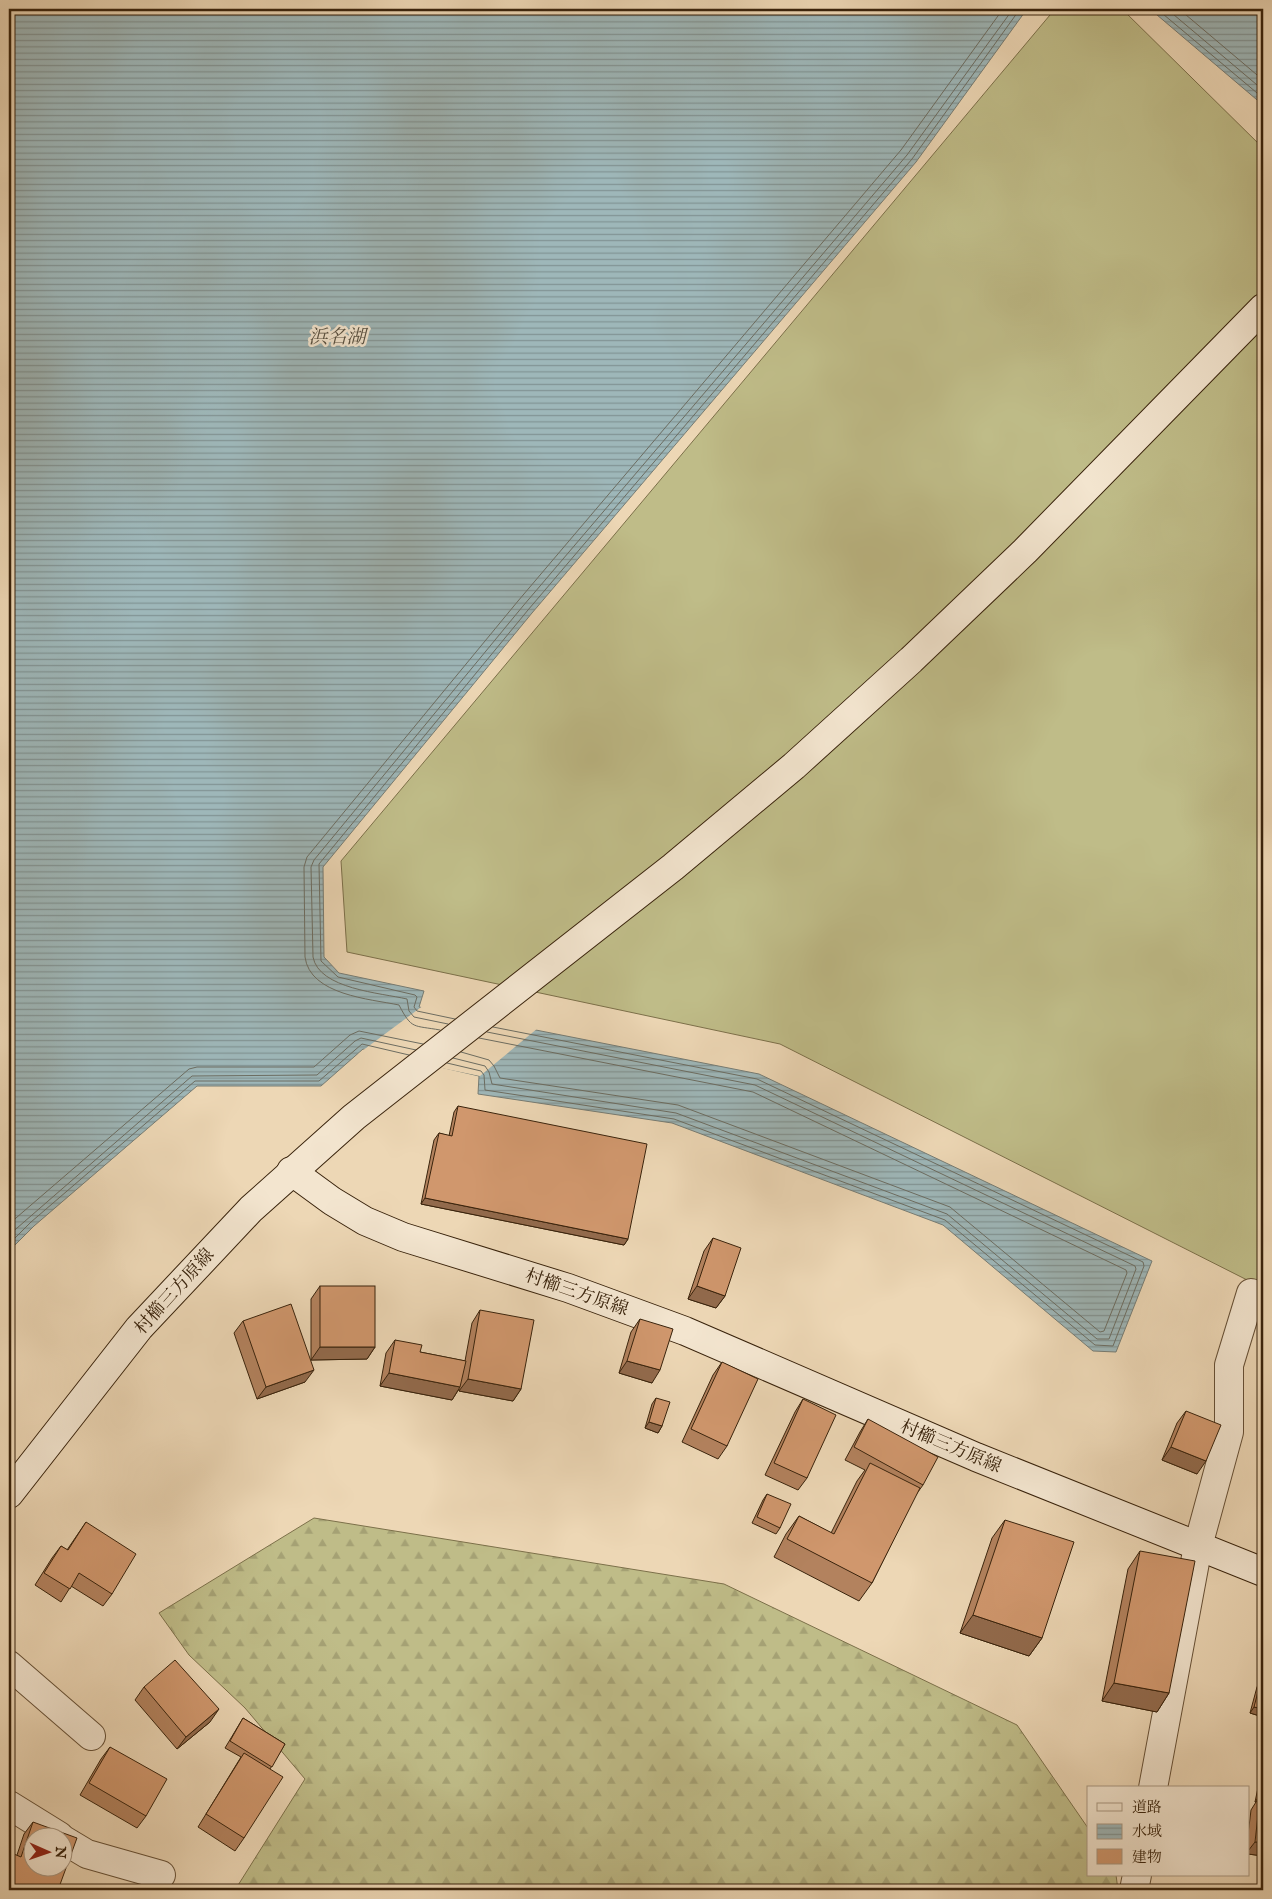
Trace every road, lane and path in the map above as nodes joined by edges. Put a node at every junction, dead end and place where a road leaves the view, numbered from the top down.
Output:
1 (1263, 308) edge
2 (291, 1171) junction
3 (1251, 1293) dead end
4 (9, 1494) edge
5 (1198, 1546) junction
6 (1263, 1572) edge
7 (9, 1665) edge
8 (91, 1736) dead end
9 (1153, 1786) edge
10 (9, 1805) edge
11 (43, 1826) edge
12 (72, 1845) edge
13 (161, 1875) dead end
14 (1137, 1876) edge
15 (1134, 1890) edge

1 - 2 street
2 - 4 street, 村櫛三方原線
2 - 5 street, 村櫛三方原線
3 - 5 street
5 - 6 street, 村櫛三方原線
5 - 9 street
7 - 8 street
10 - 11 street
12 - 13 street
14 - 15 street

